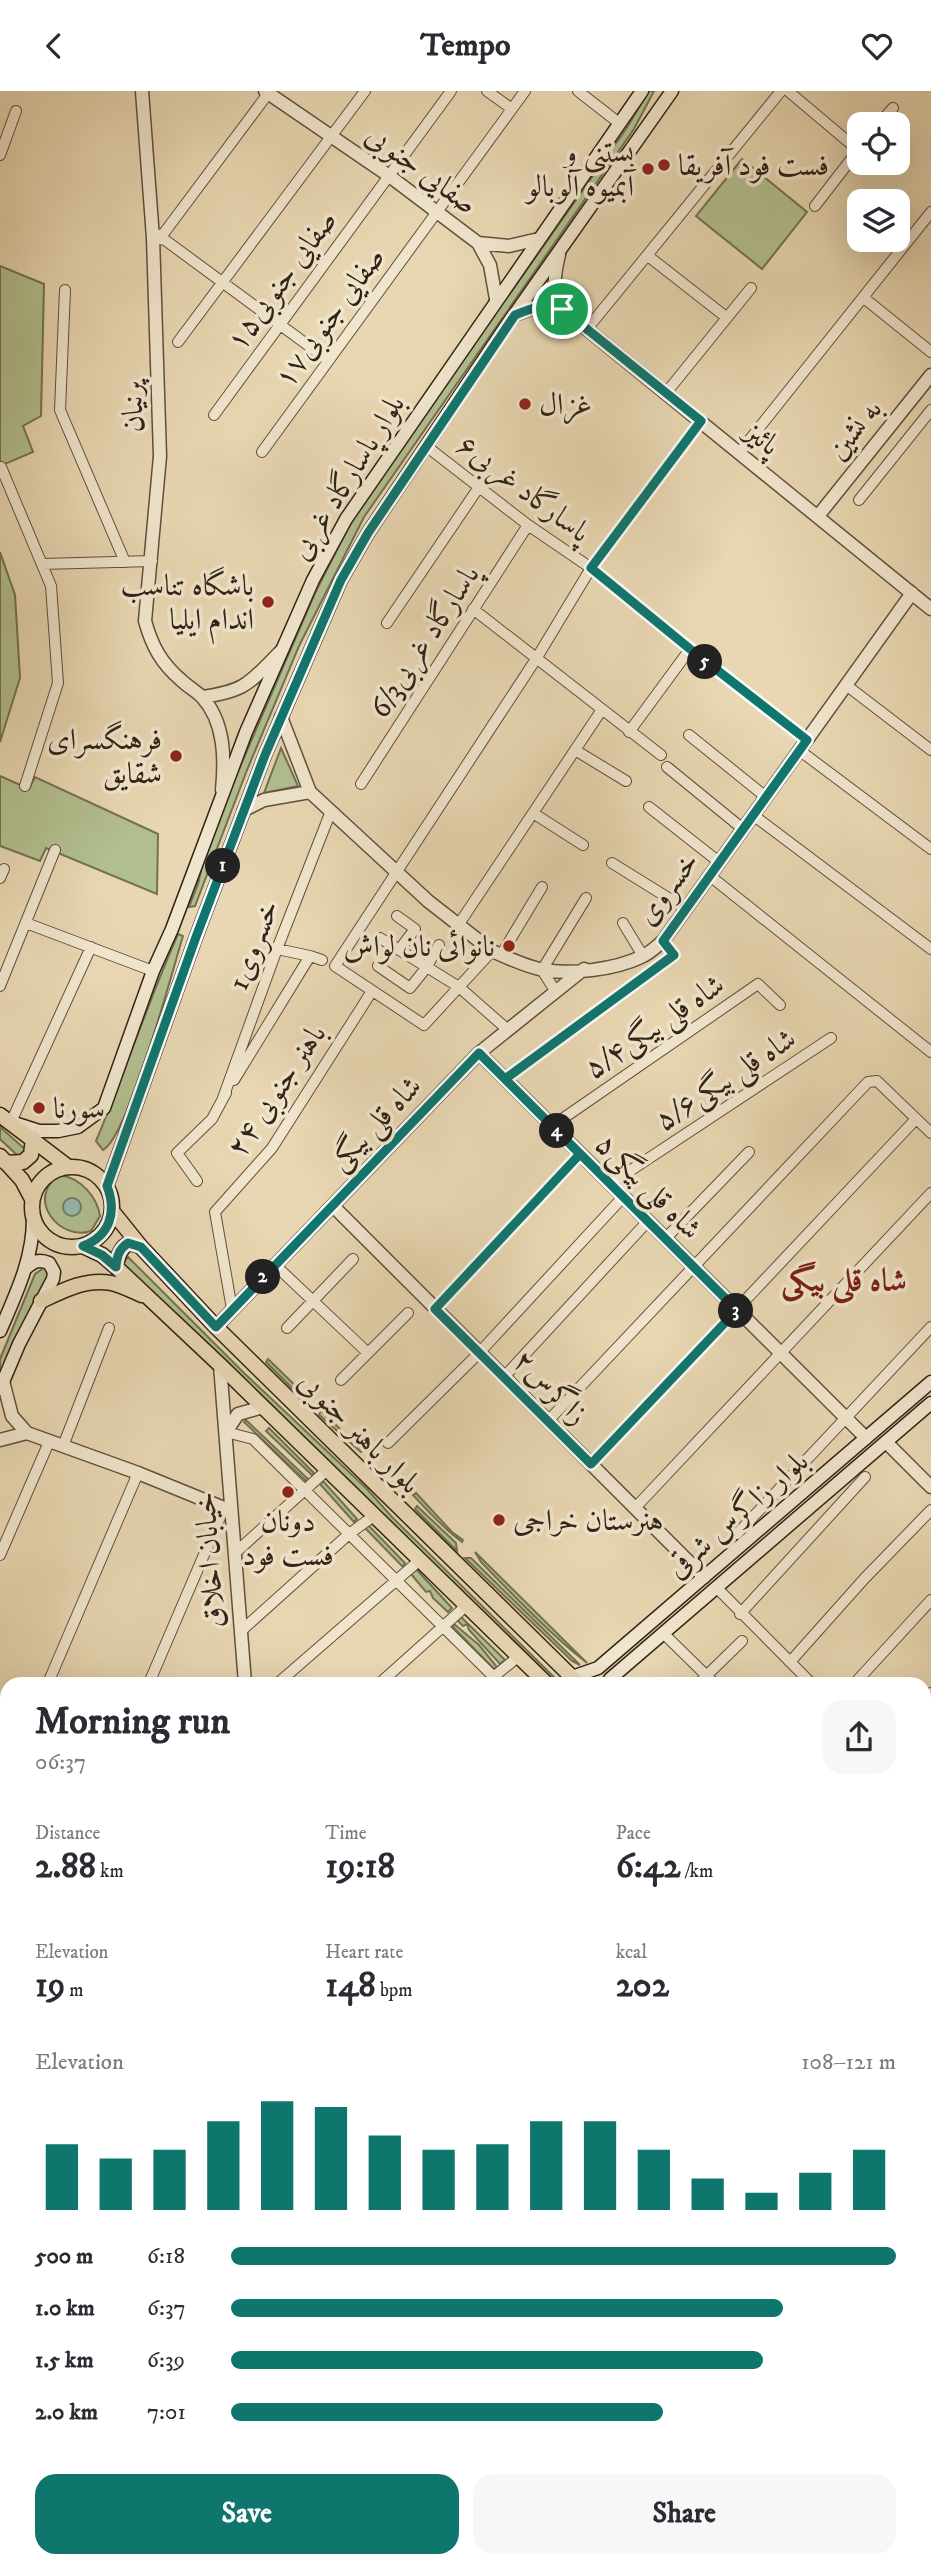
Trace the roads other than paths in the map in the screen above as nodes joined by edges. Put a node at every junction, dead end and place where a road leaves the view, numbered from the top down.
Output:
1 (142, 91) edge
2 (151, 91) edge
3 (365, 91) edge
4 (451, 91) edge
5 (487, 91) edge
6 (525, 91) edge
7 (578, 91) edge
8 (642, 91) edge
9 (672, 91) edge
10 (781, 91) edge
11 (788, 91) edge
12 (268, 92) edge
13 (893, 108) dead end
14 (512, 109) junction
15 (16, 111) dead end
16 (890, 112) edge
17 (620, 123) junction
18 (332, 136) junction
19 (847, 140) edge
20 (145, 141) junction
21 (0, 155) edge
22 (847, 165) edge
23 (388, 175) junction
24 (815, 206) dead end
25 (437, 211) junction
26 (931, 213) edge
27 (153, 238) junction
28 (539, 239) junction
29 (478, 243) junction
30 (559, 255) junction
31 (648, 256) junction
32 (222, 282) junction
33 (751, 288) dead end
34 (65, 291) dead end
35 (864, 298) junction
36 (496, 299) junction
37 (562, 309) junction
38 (515, 315) junction
39 (726, 317) junction
40 (279, 323) junction
41 (587, 329) junction
42 (178, 342) dead end
43 (931, 352) edge
44 (328, 360) junction
45 (931, 375) edge
46 (666, 393) junction
47 (916, 393) junction
48 (931, 408) edge
49 (214, 415) dead end
50 (701, 421) junction
51 (426, 446) junction
52 (262, 452) dead end
53 (739, 453) junction
54 (1, 467) edge
55 (479, 487) junction
56 (859, 500) dead end
57 (818, 516) junction
58 (528, 525) junction
59 (152, 561) junction
60 (125, 562) junction
61 (42, 564) junction
62 (591, 568) junction
63 (912, 593) junction
64 (473, 609) junction
65 (931, 609) edge
66 (387, 623) dead end
67 (690, 649) junction
68 (281, 651) junction
69 (536, 659) junction
70 (846, 685) junction
71 (202, 697) junction
72 (601, 711) junction
73 (281, 717) junction
74 (629, 732) junction
75 (689, 735) dead end
76 (803, 745) junction
77 (575, 750) junction
78 (931, 750) edge
79 (661, 755) dead end
80 (667, 767) dead end
81 (626, 781) dead end
82 (361, 784) dead end
83 (25, 786) dead end
84 (310, 792) junction
85 (222, 793) junction
86 (766, 797) junction
87 (649, 807) dead end
88 (244, 810) junction
89 (331, 811) junction
90 (533, 813) junction
91 (753, 815) junction
92 (743, 829) junction
93 (583, 845) dead end
94 (931, 849) edge
95 (55, 850) dead end
96 (719, 862) junction
97 (612, 863) dead end
98 (396, 872) junction
99 (710, 876) junction
100 (542, 887) dead end
101 (586, 898) dead end
102 (686, 909) junction
103 (397, 916) dead end
104 (26, 923) junction
105 (623, 923) dead end
106 (459, 925) junction
107 (172, 929) junction
108 (196, 937) junction
109 (380, 938) dead end
110 (663, 941) junction
111 (439, 945) dead end
112 (91, 947) junction
113 (276, 949) junction
114 (931, 949) edge
115 (399, 950) junction
116 (497, 953) junction
117 (310, 955) junction
118 (643, 957) junction
119 (322, 960) dead end
120 (378, 965) dead end
121 (426, 968) junction
122 (542, 969) junction
123 (585, 969) junction
124 (3, 970) edge
125 (153, 971) junction
126 (0, 986) edge
127 (459, 987) junction
128 (372, 991) junction
129 (556, 992) junction
130 (779, 1005) dead end
131 (508, 1030) junction
132 (831, 1038) dead end
133 (931, 1052) edge
134 (479, 1053) junction
135 (505, 1079) junction
136 (223, 1098) junction
137 (6, 1119) edge
138 (916, 1119) junction
139 (552, 1126) junction
140 (931, 1133) edge
141 (33, 1139) junction
142 (749, 1152) dead end
143 (580, 1154) junction
144 (3, 1160) edge
145 (67, 1166) junction
146 (198, 1181) dead end
147 (610, 1184) junction
148 (107, 1186) junction
149 (931, 1193) edge
150 (623, 1197) junction
151 (32, 1199) junction
152 (333, 1206) junction
153 (112, 1211) junction
154 (33, 1219) junction
155 (648, 1221) junction
156 (665, 1238) junction
157 (83, 1246) junction
158 (141, 1247) junction
159 (353, 1259) dead end
160 (275, 1265) junction
161 (116, 1267) junction
162 (693, 1267) junction
163 (26, 1268) junction
164 (150, 1299) junction
165 (41, 1301) junction
166 (313, 1301) junction
167 (232, 1309) junction
168 (435, 1309) junction
169 (737, 1310) junction
170 (408, 1313) dead end
171 (216, 1327) junction
172 (931, 1327) edge
173 (109, 1328) dead end
174 (287, 1328) dead end
175 (0, 1331) edge
176 (368, 1353) junction
177 (480, 1353) junction
178 (780, 1353) junction
179 (220, 1365) junction
180 (504, 1377) junction
181 (341, 1380) dead end
182 (931, 1382) edge
183 (2, 1385) edge
184 (931, 1403) edge
185 (263, 1407) junction
186 (846, 1418) junction
187 (548, 1421) junction
188 (226, 1432) junction
189 (27, 1433) junction
190 (866, 1438) junction
191 (0, 1440) edge
192 (49, 1442) junction
193 (886, 1442) junction
194 (388, 1443) dead end
195 (63, 1446) junction
196 (591, 1464) junction
197 (327, 1469) junction
198 (138, 1473) junction
199 (865, 1476) dead end
200 (931, 1487) edge
201 (304, 1490) junction
202 (788, 1505) junction
203 (227, 1508) junction
204 (635, 1508) junction
205 (931, 1510) edge
206 (374, 1515) junction
207 (798, 1518) junction
208 (349, 1534) junction
209 (737, 1534) dead end
210 (235, 1553) junction
211 (0, 1555) edge
212 (421, 1559) junction
213 (704, 1577) junction
214 (395, 1580) junction
215 (716, 1587) junction
216 (931, 1600) edge
217 (467, 1605) junction
218 (740, 1614) junction
219 (442, 1626) junction
220 (241, 1631) junction
221 (663, 1633) junction
222 (742, 1641) dead end
223 (519, 1656) junction
224 (790, 1663) junction
225 (598, 1668) junction
226 (51, 1677) edge
227 (152, 1677) edge
228 (244, 1677) edge
229 (285, 1677) edge
230 (387, 1677) edge
231 (489, 1677) edge
232 (497, 1677) edge
233 (540, 1677) edge
234 (572, 1677) edge
235 (581, 1677) edge
236 (601, 1677) edge
237 (614, 1677) edge
238 (703, 1677) edge
239 (710, 1677) edge
240 (805, 1677) edge
241 (860, 1677) edge

1 - 20 street, پرنیان
2 - 20 street
3 - 18 street
4 - 23 street, صفایی جنوبی۱۵
5 - 14 street
6 - 14 street, صفایی جنوبی۱۷
7 - 17 street
8 - 17 street, بلوار پاسارگاد غربی
9 - 30 street, بلوار پاسارگاد غربی
10 - 31 street
11 - 19 street
12 - 18 street, صفایی جنوبی
12 - 27 street
13 - 16 street
14 - 25 street, صفایی جنوبی۱۷
15 - 21 street
17 - 28 street, بلوار پاسارگاد غربی
18 - 23 street, صفایی جنوبی
18 - 32 street
20 - 27 street, پرنیان
22 - 24 street
23 - 25 street, صفایی جنوبی
23 - 40 street, صفایی جنوبی۱۵
25 - 29 street, صفایی جنوبی
25 - 44 street, صفایی جنوبی۱۷
26 - 35 street
27 - 32 street
27 - 59 street, پرنیان
28 - 29 street
28 - 36 street, بلوار پاسارگاد غربی
29 - 36 street
30 - 37 street
30 - 38 street, بلوار پاسارگاد غربی
31 - 39 street
31 - 41 street
32 - 40 street
32 - 42 street
33 - 39 street
34 - 60 street
35 - 43 street
35 - 53 street
36 - 68 street, بلوار پاسارگاد غربی
37 - 38 street
37 - 41 street, پائیز
38 - 51 street, بلوار پاسارگاد غربی
39 - 46 street
40 - 44 street
40 - 49 street, صفایی جنوبی۱۵
41 - 46 street, پائیز
44 - 52 street, صفایی جنوبی۱۷
45 - 47 street, به نشین
46 - 50 street, پائیز
47 - 48 street
47 - 57 street, به نشین
48 - 56 street
50 - 53 street, پائیز
50 - 62 street
51 - 55 street, پاسارگاد غربی۶
51 - 73 street, بلوار پاسارگاد غربی
53 - 57 street, پائیز
54 - 61 street
55 - 58 street, پاسارگاد غربی۶
55 - 66 street
57 - 63 street, پائیز
58 - 62 street, پاسارگاد غربی۶
58 - 64 street, پاسارگاد غربی6/3
59 - 60 street
59 - 71 street, پرنیان
60 - 61 street
61 - 83 street
62 - 67 street, پاسارگاد غربی۶
62 - 69 street
63 - 65 street, پائیز
63 - 70 street, خسروى
64 - 69 street
64 - 82 street, پاسارگاد غربی6/3
67 - 74 street
67 - 76 street, پاسارگاد غربی۶
68 - 71 street
68 - 85 street, بلوار پاسارگاد غربی
69 - 72 street
69 - 98 street
70 - 76 street, خسروى
70 - 78 street
71 - 85 street
72 - 74 street
72 - 77 street
73 - 84 street
73 - 88 street, بلوار پاسارگاد غربی
74 - 79 street
75 - 86 street
76 - 86 street, خسروى
76 - 94 street, پاسارگاد غربی۶
77 - 81 street
77 - 90 street
80 - 92 street
84 - 88 street
84 - 89 street, خسروى
85 - 107 street, بلوار پاسارگاد غربی
86 - 91 street, خسروى
87 - 96 street
88 - 108 street, بلوار پاسارگاد غربی
89 - 98 street, خسروى
89 - 113 street, خسروى1
90 - 93 street
90 - 106 street
91 - 92 street, خسروى
91 - 114 street
92 - 96 street, خسروى
95 - 104 street
96 - 99 street, خسروى
97 - 102 street
98 - 106 street, خسروى
98 - 128 street
99 - 102 street, خسروى
99 - 133 street
100 - 116 street
101 - 122 street
102 - 110 street, خسروى
103 - 115 street
104 - 112 street
104 - 124 street
105 - 118 street
106 - 116 street, خسروى
107 - 108 street
107 - 125 street, بلوار پاسارگاد غربی
108 - 148 street, بلوار پاسارگاد غربی
109 - 115 street
110 - 118 street, خسروى
110 - 135 street
111 - 121 street
112 - 125 street
112 - 137 street
113 - 117 street
113 - 136 street, خسروى1
115 - 121 street
116 - 122 street, خسروى
116 - 127 street
117 - 119 street
117 - 136 street
118 - 123 street, خسروى
120 - 121 street
121 - 127 street
122 - 123 street, خسروى
122 - 129 street
123 - 129 street, شاه قلی بیگی
124 - 126 street
125 - 137 street, بلوار پاسارگاد غربی
127 - 128 street
127 - 131 street
128 - 167 street, ۲۴ باهنر جنوبی
129 - 131 street, شاه قلی بیگی
130 - 139 street, شاه قلی بیگی۵/۴
131 - 134 street, شاه قلی بیگی
132 - 147 street, شاه قلی بیگی۵/۶
134 - 135 street, شاه قلی بیگی۵
134 - 152 street, شاه قلی بیگی
135 - 139 street, شاه قلی بیگی۵
136 - 146 street
137 - 141 main road
138 - 140 street
138 - 162 street
138 - 169 street
139 - 143 street, شاه قلی بیگی۵
141 - 144 main road
141 - 145 main road
142 - 156 street
143 - 147 street, شاه قلی بیگی۵
143 - 168 street
144 - 151 main road
145 - 148 main road
145 - 151 main road
147 - 150 street, شاه قلی بیگی۵
148 - 153 main road
149 - 178 street
150 - 155 street, شاه قلی بیگی۵
150 - 177 street
151 - 154 main road
152 - 160 street, شاه قلی بیگی
152 - 168 street, زاگرس۲
153 - 157 main road
153 - 158 main road, بلوار باهنر جنوبی
154 - 157 main road
154 - 163 street
155 - 156 street, شاه قلی بیگی۵
155 - 180 street
156 - 162 street, شاه قلی بیگی۵
157 - 161 main road, بلوار باهنر جنوبی
158 - 161 main road
158 - 171 main road, بلوار باهنر جنوبی
159 - 166 street
160 - 166 street
160 - 167 street, شاه قلی بیگی
161 - 164 main road, بلوار باهنر جنوبی
162 - 169 street, شاه قلی بیگی۵
162 - 187 street
163 - 165 street
163 - 175 street
164 - 165 main road
164 - 179 main road, بلوار باهنر جنوبی
165 - 183 street
166 - 174 street
166 - 176 street
167 - 171 street, شاه قلی بیگی
168 - 177 street, زاگرس۲
169 - 178 street, شاه قلی بیگی۵
169 - 196 street
170 - 176 street
171 - 234 main road, بلوار باهنر جنوبی
172 - 186 street
173 - 195 street
176 - 181 street
177 - 180 street, زاگرس۲
177 - 194 street
178 - 186 street, شاه قلی بیگی۵
178 - 204 street
179 - 185 main road, بلوار باهنر جنوبی
179 - 188 street, خیابان اخلاق
180 - 187 street, زاگرس۲
182 - 190 street, بلوار زاگرس شرقی
183 - 189 street
184 - 193 street, بلوار زاگرس شرقی
185 - 188 street
185 - 197 main road, بلوار باهنر جنوبی
186 - 190 street, شاه قلی بیگی۵
186 - 209 street
187 - 196 street, زاگرس۲
188 - 201 street
188 - 203 street, خیابان اخلاق
189 - 191 street
189 - 192 street
190 - 202 street, بلوار زاگرس شرقی
192 - 195 street
192 - 211 street
193 - 200 street
193 - 207 street, بلوار زاگرس شرقی
195 - 198 street
196 - 204 street, زاگرس۲
197 - 201 street
197 - 206 main road, بلوار باهنر جنوبی
198 - 203 street
198 - 226 street
199 - 218 street
201 - 208 street
201 - 210 street
202 - 207 street
202 - 213 street, بلوار زاگرس شرقی
203 - 210 street, خیابان اخلاق
203 - 227 street
204 - 213 street, زاگرس۲
205 - 224 street
206 - 208 street
206 - 212 main road, بلوار باهنر جنوبی
207 - 215 street, بلوار زاگرس شرقی
208 - 214 street
208 - 220 street
210 - 220 street, خیابان اخلاق
212 - 214 street
212 - 217 main road, بلوار باهنر جنوبی
213 - 225 street, بلوار زاگرس شرقی
214 - 219 street
214 - 229 street
215 - 218 street
215 - 221 street, بلوار زاگرس شرقی
216 - 241 street
217 - 219 street
217 - 223 main road, بلوار باهنر جنوبی
218 - 224 street
219 - 230 street
219 - 231 street
220 - 228 street, خیابان اخلاق
221 - 237 street, بلوار زاگرس شرقی
221 - 238 street
222 - 239 street
223 - 232 street
223 - 233 main road, بلوار باهنر جنوبی
224 - 240 street
225 - 235 street, بلوار زاگرس شرقی
225 - 236 street

